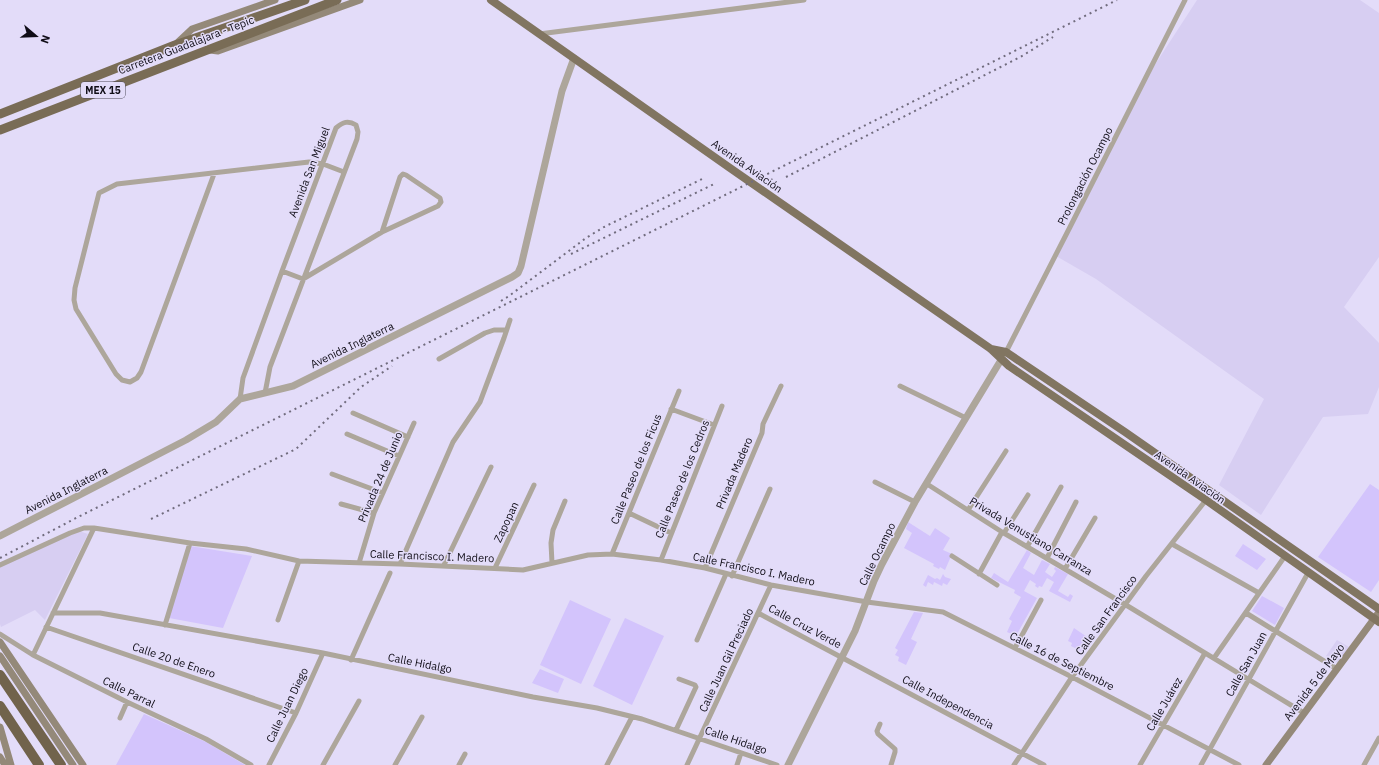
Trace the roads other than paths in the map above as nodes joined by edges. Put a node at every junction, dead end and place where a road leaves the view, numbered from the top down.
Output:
1 (275, 0) edge
2 (305, 0) edge
3 (337, 0) edge
4 (360, 0) edge
5 (491, 0) edge
6 (804, 0) edge
7 (1185, 0) edge
8 (767, 2) edge
9 (539, 34) junction
10 (175, 45) junction
11 (206, 50) junction
12 (574, 58) junction
13 (0, 113) edge
14 (0, 130) edge
15 (323, 164) junction
16 (344, 172) junction
17 (214, 174) junction
18 (382, 232) junction
19 (282, 271) junction
20 (303, 279) junction
21 (510, 320) dead end
22 (506, 330) junction
23 (991, 348) junction
24 (1006, 352) junction
25 (439, 359) dead end
26 (1001, 360) junction
27 (781, 386) dead end
28 (900, 386) dead end
29 (679, 391) dead end
30 (265, 393) junction
31 (240, 399) junction
32 (722, 406) dead end
33 (671, 409) junction
34 (353, 413) dead end
35 (966, 418) junction
36 (414, 424) dead end
37 (714, 425) junction
38 (346, 434) dead end
39 (408, 437) junction
40 (1006, 451) dead end
41 (400, 456) junction
42 (491, 467) dead end
43 (332, 474) dead end
44 (875, 482) dead end
45 (927, 484) junction
46 (534, 485) dead end
47 (1061, 487) dead end
48 (770, 489) dead end
49 (383, 493) junction
50 (1028, 495) dead end
51 (1206, 500) junction
52 (565, 501) dead end
53 (915, 502) junction
54 (1076, 502) dead end
55 (341, 504) dead end
56 (968, 510) junction
57 (374, 513) junction
58 (629, 513) junction
59 (1094, 518) dead end
60 (94, 528) junction
61 (671, 533) junction
62 (1003, 533) junction
63 (0, 536) edge
64 (190, 543) junction
65 (1172, 544) junction
66 (1027, 547) junction
67 (612, 554) junction
68 (952, 556) dead end
69 (1285, 556) junction
70 (1047, 558) junction
71 (661, 560) junction
72 (299, 561) junction
73 (360, 563) junction
74 (552, 563) junction
75 (400, 564) junction
76 (0, 565) edge
77 (444, 565) junction
78 (495, 568) junction
79 (705, 568) junction
80 (1065, 569) junction
81 (390, 573) dead end
82 (1308, 573) junction
83 (726, 574) junction
84 (979, 574) junction
85 (732, 576) junction
86 (771, 585) junction
87 (997, 585) dead end
88 (1259, 593) junction
89 (1041, 600) dead end
90 (867, 602) junction
91 (1126, 604) junction
92 (1379, 609) edge
93 (53, 613) junction
94 (758, 613) junction
95 (1246, 613) junction
96 (1378, 618) edge
97 (278, 620) dead end
98 (165, 625) junction
99 (46, 627) junction
100 (1276, 631) junction
101 (0, 634) edge
102 (697, 640) dead end
103 (0, 642) edge
104 (1015, 648) junction
105 (323, 653) junction
106 (1205, 653) junction
107 (33, 655) junction
108 (0, 656) edge
109 (842, 657) junction
110 (1214, 658) junction
111 (351, 660) junction
112 (1337, 669) junction
113 (0, 675) edge
114 (1072, 677) junction
115 (679, 679) dead end
116 (1249, 679) junction
117 (360, 701) dead end
118 (127, 702) junction
119 (0, 706) edge
120 (296, 712) junction
121 (1304, 713) junction
122 (422, 717) dead end
123 (632, 717) junction
124 (120, 718) dead end
125 (880, 724) dead end
126 (1162, 725) junction
127 (0, 727) edge
128 (676, 730) junction
129 (1379, 738) edge
130 (700, 739) junction
131 (72, 749) junction
132 (1210, 749) junction
133 (1022, 752) junction
134 (742, 753) junction
135 (465, 754) dead end
136 (0, 758) edge
137 (5, 765) edge
138 (11, 765) edge
139 (40, 765) edge
140 (61, 765) edge
141 (73, 765) edge
142 (78, 765) edge
143 (83, 765) edge
144 (251, 765) edge
145 (269, 765) edge
146 (323, 765) edge
147 (394, 765) edge
148 (459, 765) edge
149 (608, 765) edge
150 (687, 765) edge
151 (737, 765) edge
152 (777, 765) edge
153 (788, 765) edge
154 (890, 765) edge
155 (1014, 765) edge
156 (1044, 765) edge
157 (1140, 765) edge
158 (1201, 765) edge
159 (1239, 765) edge
160 (1266, 765) edge
161 (1364, 765) edge

1 - 10 main road
2 - 10 highway, Carretera Guadalajara - Tepic / MEX 15
3 - 11 highway, Carretera Guadalajara - Tepic / MEX 15
4 - 11 main road
5 - 9 main road, Avenida Aviación
6 - 8 street
7 - 24 street, Prolongación Ocampo
8 - 9 street
9 - 12 main road, Avenida Aviación
10 - 13 highway, Carretera Guadalajara - Tepic / MEX 15
11 - 14 highway, Carretera Guadalajara - Tepic / MEX 15
12 - 23 main road, Avenida Aviación
12 - 30 street, Avenida Inglaterra
15 - 16 street
15 - 16 street, Avenida San Miguel
15 - 17 street
15 - 19 street, Avenida San Miguel
16 - 20 street, Avenida San Miguel
17 - 17 street
18 - 18 street
18 - 20 street
19 - 20 street
19 - 31 street, Avenida San Miguel
20 - 30 street, Avenida San Miguel
21 - 22 street
22 - 25 street
22 - 75 street
23 - 24 main road, Avenida Aviación
23 - 26 main road, Avenida Aviación
24 - 26 street, Prolongación Ocampo
24 - 92 main road, Avenida Aviación
26 - 35 street, Calle Ocampo
26 - 51 main road, Avenida Aviación
27 - 79 street, Privada Madero
28 - 35 street
29 - 33 street, Calle Paseo de los Ficus
30 - 31 street, Avenida Inglaterra
31 - 63 street, Avenida Inglaterra
32 - 37 street, Calle Paseo de los Cedros
33 - 37 street
33 - 58 street, Calle Paseo de los Ficus
34 - 39 street
35 - 45 street, Calle Ocampo
36 - 39 street, Privada 24 de Junio
37 - 61 street, Calle Paseo de los Cedros
38 - 41 street
39 - 41 street, Privada 24 de Junio
40 - 56 street
41 - 49 street, Privada 24 de Junio
42 - 77 street
43 - 49 street
44 - 53 street
45 - 53 street, Calle Ocampo
45 - 56 street, Privada Venustiano Carranza
46 - 78 street, Zapopan
47 - 66 street
48 - 85 street
49 - 57 street, Privada 24 de Junio
50 - 62 street
51 - 65 street, Calle San Francisco
51 - 69 main road, Avenida Aviación
52 - 74 street
53 - 90 street, Calle Ocampo
54 - 70 street
55 - 57 street
56 - 62 street, Privada Venustiano Carranza
57 - 73 street, Privada 24 de Junio
58 - 61 street
58 - 67 street, Calle Paseo de los Ficus
59 - 80 street
60 - 64 street, Calle Francisco I. Madero
60 - 76 street, Calle Francisco I. Madero
60 - 93 street
61 - 71 street, Calle Paseo de los Cedros
62 - 66 street, Privada Venustiano Carranza
62 - 84 street
64 - 72 street, Calle Francisco I. Madero
64 - 98 street
65 - 88 street
65 - 91 street, Calle San Francisco
66 - 70 street, Privada Venustiano Carranza
67 - 71 street, Calle Francisco I. Madero
67 - 74 street, Calle Francisco I. Madero
68 - 84 street
69 - 82 main road, Avenida Aviación
69 - 88 street
70 - 80 street, Privada Venustiano Carranza
71 - 79 street, Calle Francisco I. Madero
72 - 73 street, Calle Francisco I. Madero
72 - 97 street
73 - 75 street, Calle Francisco I. Madero
74 - 78 street, Calle Francisco I. Madero
75 - 77 street, Calle Francisco I. Madero
77 - 78 street, Calle Francisco I. Madero
79 - 83 street, Calle Francisco I. Madero
80 - 91 street, Privada Venustiano Carranza
81 - 111 street
82 - 96 main road, Avenida Aviación
82 - 100 street, Calle San Juan
83 - 85 street, Calle Francisco I. Madero
83 - 102 street
84 - 87 street
85 - 86 street, Calle Francisco I. Madero
86 - 90 street, Calle Francisco I. Madero
86 - 94 street, Calle Juan Gil Preciado
88 - 95 street
89 - 104 street
90 - 104 street, Calle 16 de Septiembre
90 - 109 street, Calle Ocampo
91 - 106 street, Privada Venustiano Carranza
91 - 114 street, Calle San Francisco
93 - 98 street, Calle Hidalgo
93 - 99 street
94 - 109 street, Calle Cruz Verde
94 - 130 street, Calle Juan Gil Preciado
95 - 100 street
95 - 110 street
96 - 112 main road, Avenida 5 de Mayo
98 - 105 street, Calle Hidalgo
99 - 107 street
99 - 120 street, Calle 20 de Enero
100 - 112 street
100 - 116 street, Calle San Juan
101 - 107 street, Calle Parral
103 - 131 main road
104 - 114 street, Calle 16 de Septiembre
105 - 111 street, Calle Hidalgo
105 - 120 street, Calle Juan Diego
106 - 110 street, Privada Venustiano Carranza
106 - 126 street, Calle Juárez
107 - 118 street, Calle Parral
108 - 141 main road
109 - 133 street, Calle Independencia
109 - 153 street, Calle Ocampo
110 - 116 street, Privada Venustiano Carranza
111 - 123 street, Calle Hidalgo
112 - 121 main road, Avenida 5 de Mayo
113 - 140 highway
114 - 126 street, Calle 16 de Septiembre
114 - 133 street, Calle San Francisco
115 - 128 street
116 - 121 street, Privada Venustiano Carranza
116 - 132 street, Calle San Juan
117 - 146 street
118 - 124 street
118 - 144 street, Calle Parral
119 - 139 highway
120 - 145 street, Calle Juan Diego
121 - 160 main road, Avenida 5 de Mayo
122 - 147 street
123 - 128 street, Calle Hidalgo
123 - 149 street
125 - 154 street
126 - 132 street, Calle 16 de Septiembre
126 - 157 street, Calle Juárez
127 - 138 main road
128 - 130 street, Calle Hidalgo
129 - 161 street
130 - 134 street, Calle Hidalgo
130 - 150 street, Calle Juan Gil Preciado
131 - 142 main road
131 - 143 main road
132 - 158 street, Calle San Juan
132 - 159 street, Calle 16 de Septiembre
133 - 155 street, Calle San Francisco
133 - 156 street, Calle Independencia
134 - 151 street
134 - 152 street, Calle Hidalgo
135 - 148 street
136 - 137 main road

